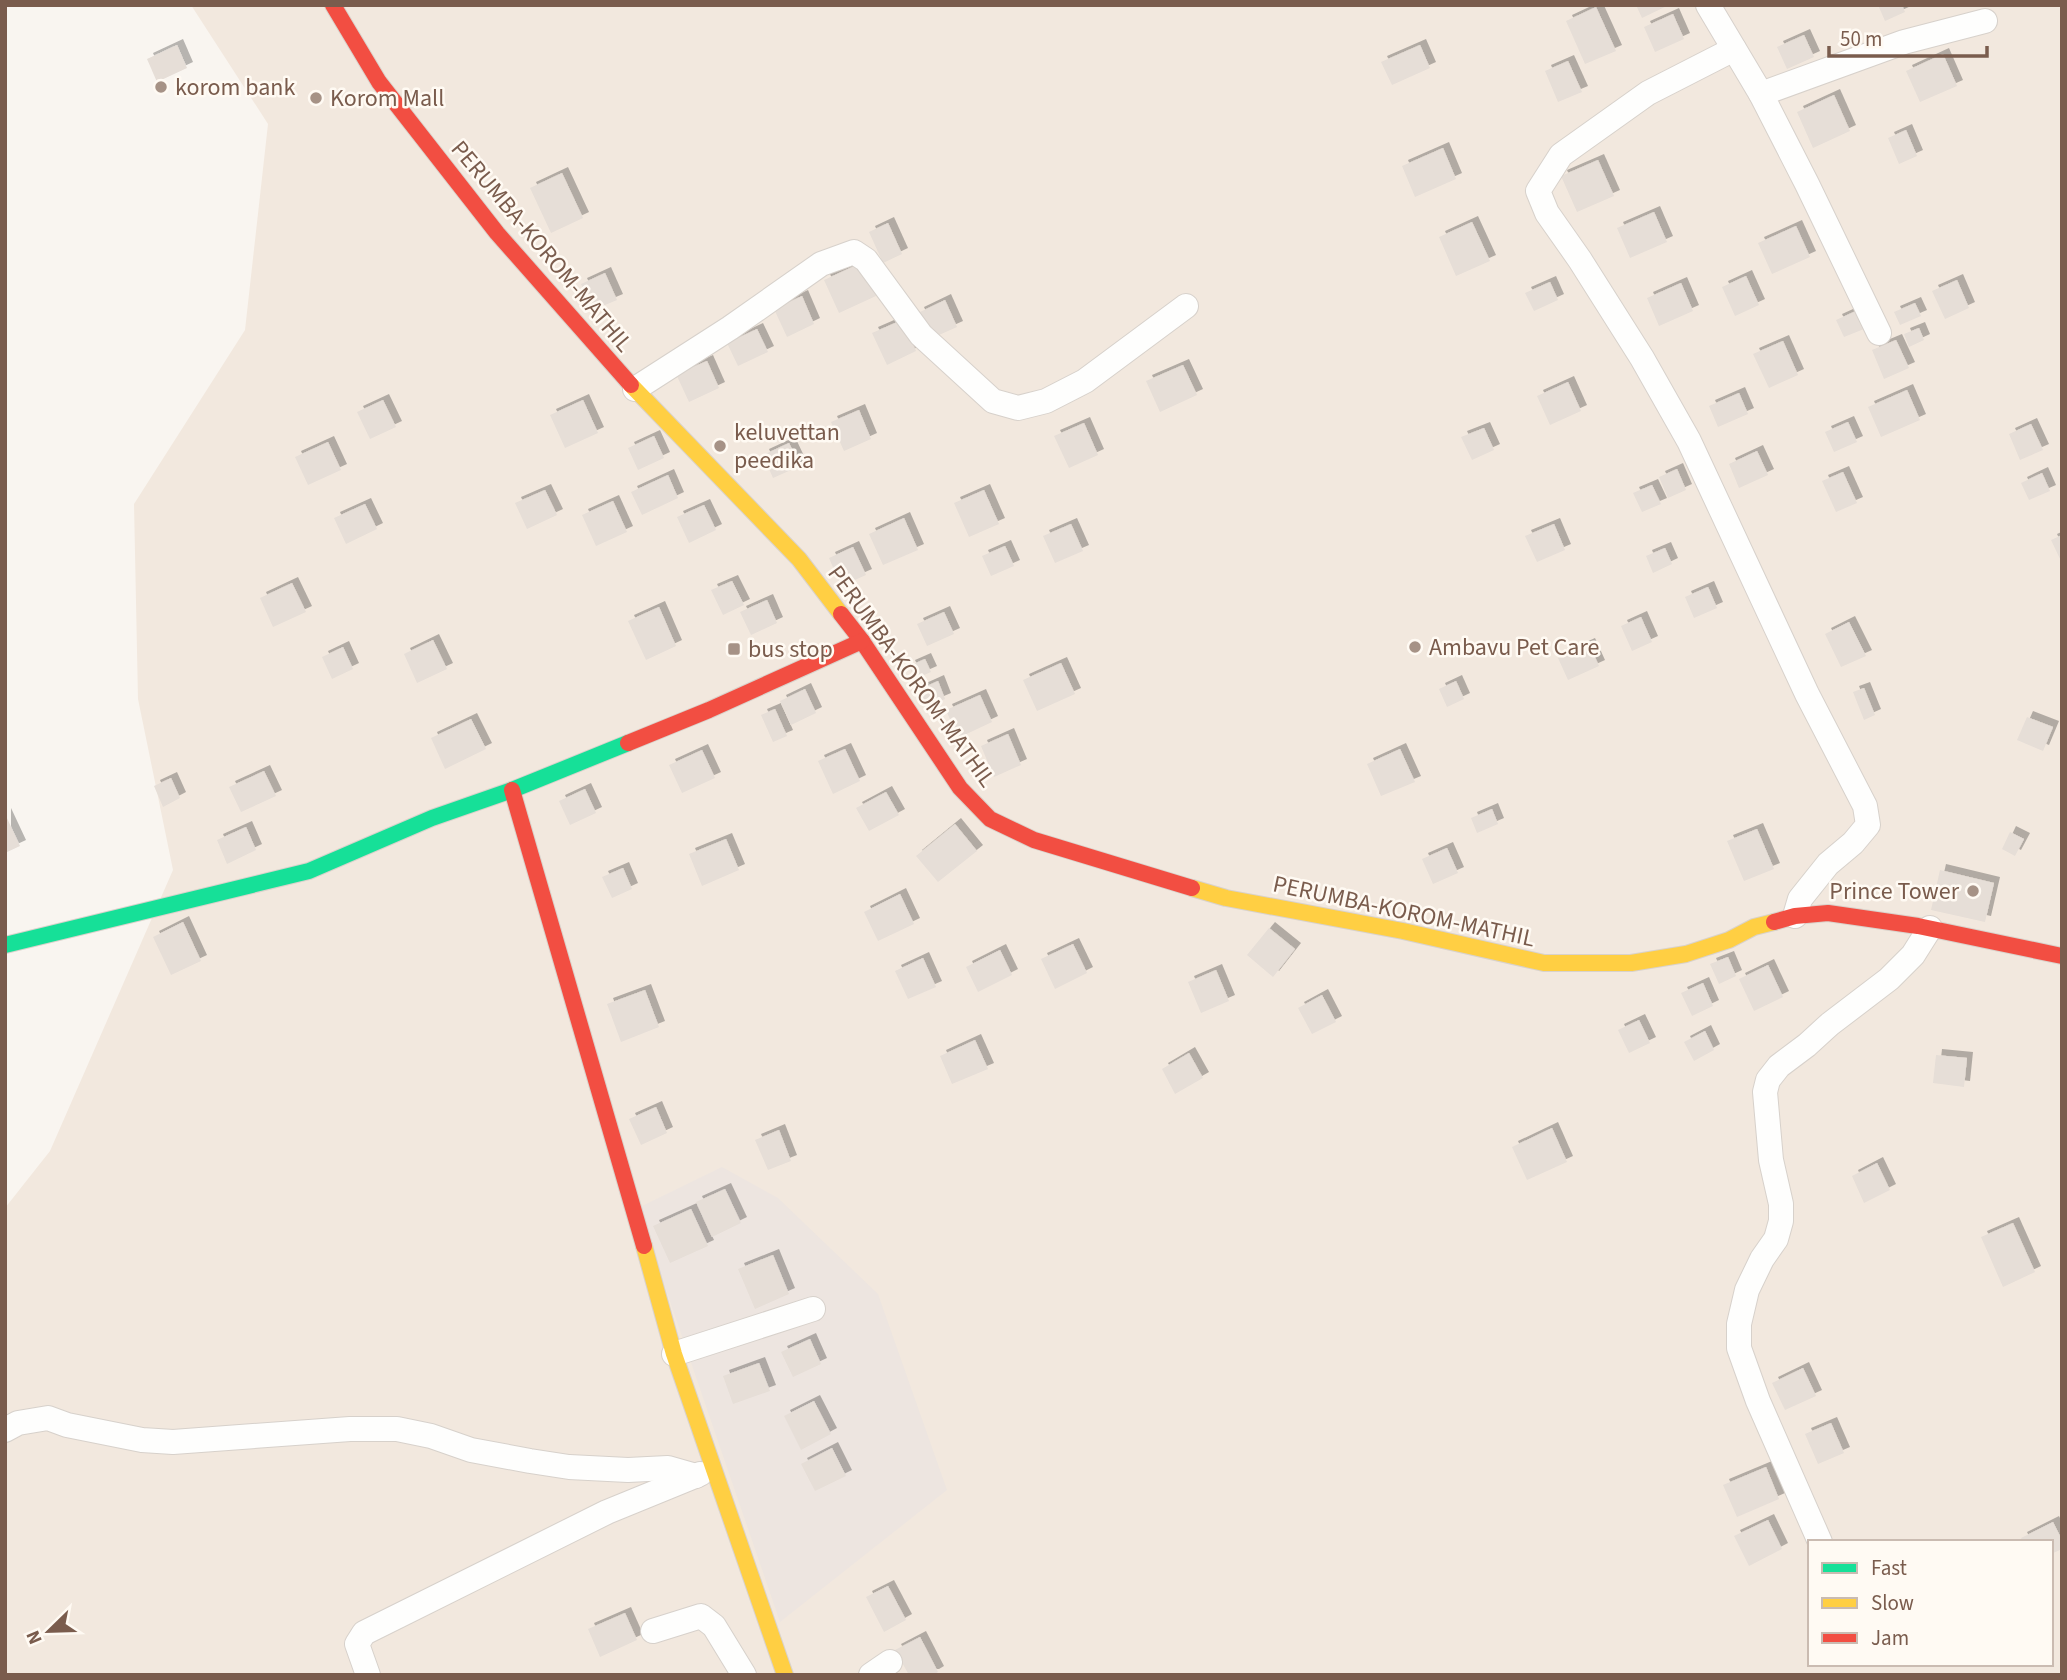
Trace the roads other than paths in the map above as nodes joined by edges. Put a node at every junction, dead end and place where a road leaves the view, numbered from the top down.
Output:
1 (333, 5) edge
2 (1708, 5) edge
3 (1985, 21) dead end
4 (1734, 49) junction
5 (1761, 94) junction
6 (1186, 306) dead end
7 (1879, 333) dead end
8 (635, 389) junction
9 (862, 641) junction
10 (512, 790) junction
11 (1795, 916) junction
12 (1930, 928) junction
13 (5, 945) edge
14 (2062, 956) edge
15 (813, 1309) dead end
16 (674, 1354) junction
17 (5, 1430) edge
18 (704, 1472) junction
19 (1819, 1540) edge
20 (653, 1631) dead end
21 (781, 1673) edge
22 (368, 1675) edge
23 (744, 1675) edge

1 - 8 street, PERUMBA-KOROM-MATHIL
2 - 4 street
3 - 5 street
4 - 5 street
4 - 11 street
5 - 7 street
6 - 8 street
8 - 9 street, PERUMBA-KOROM-MATHIL
9 - 10 street
9 - 11 street, PERUMBA-KOROM-MATHIL
10 - 13 street
10 - 16 street
11 - 12 street, PERUMBA-KOROM-MATHIL
12 - 14 street, PERUMBA-KOROM-MATHIL
12 - 19 street
15 - 16 street
16 - 18 street
17 - 18 street
18 - 21 street
18 - 22 street
20 - 23 street

